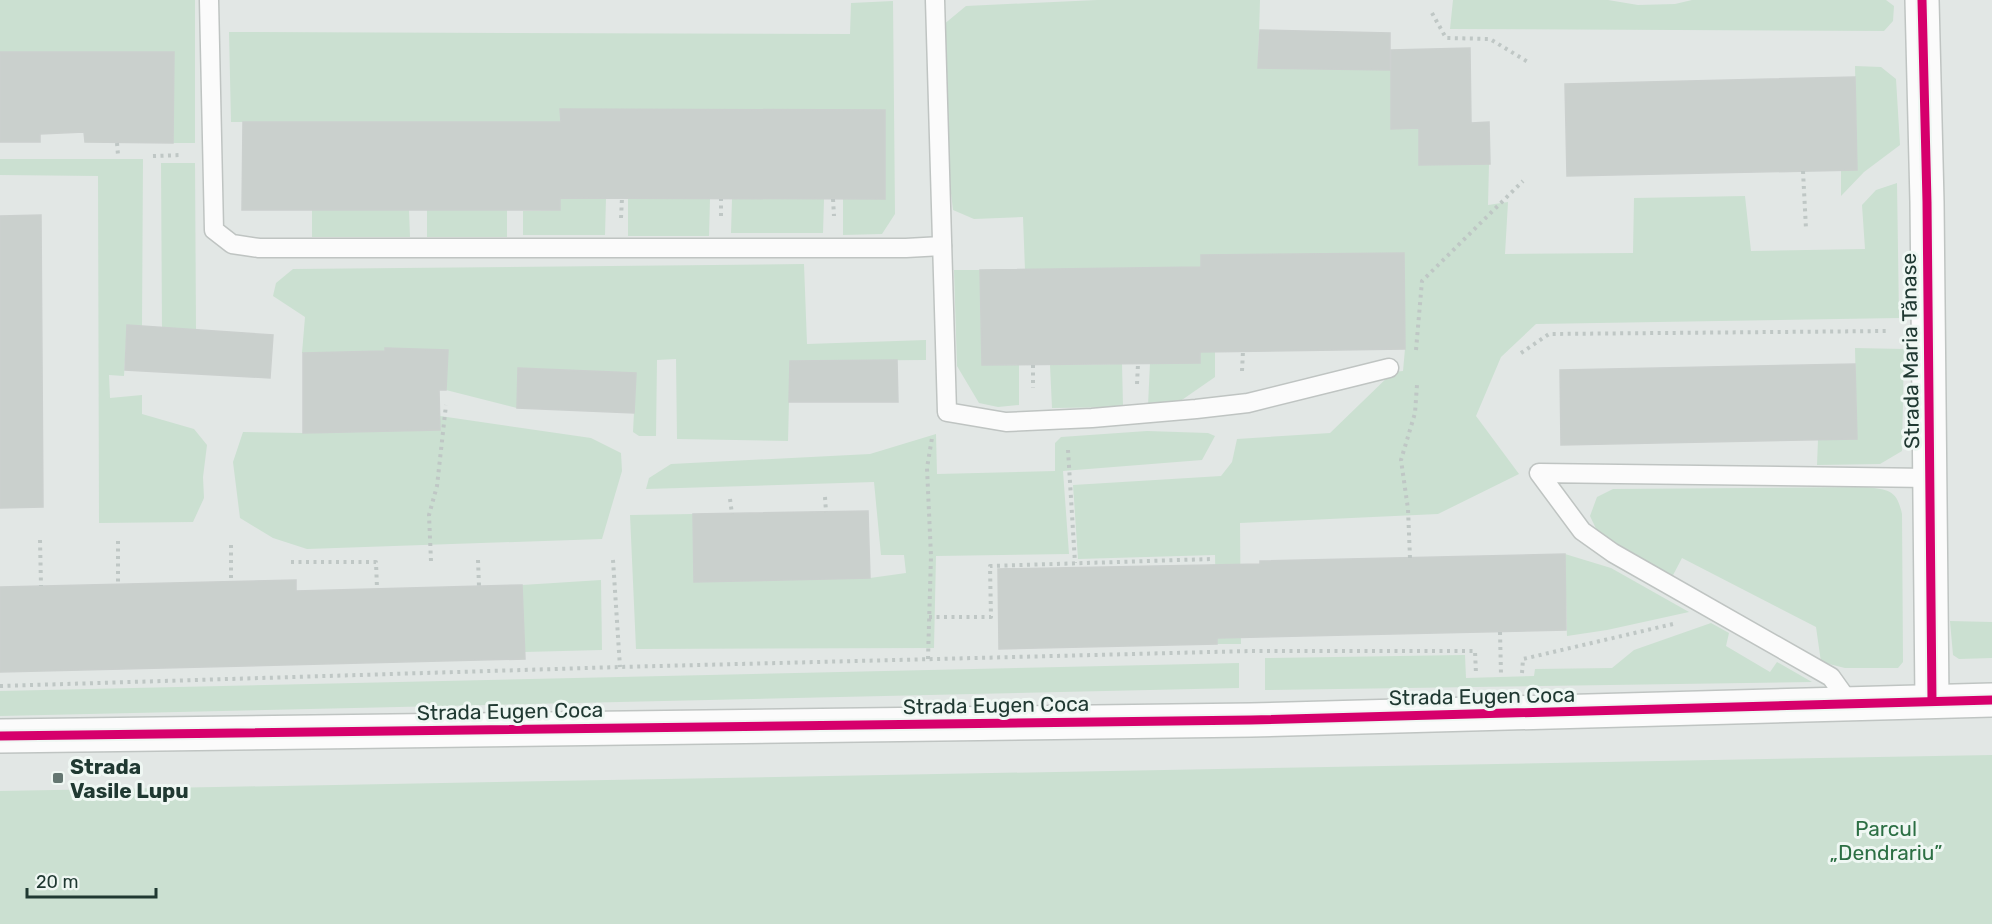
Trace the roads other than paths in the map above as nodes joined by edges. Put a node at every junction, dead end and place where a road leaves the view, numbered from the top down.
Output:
1 (209, 0) edge
2 (935, 0) edge
3 (1922, 0) edge
4 (942, 246) junction
5 (1389, 368) dead end
6 (1930, 478) junction
7 (1992, 700) edge
8 (1932, 701) junction
9 (1851, 705) junction
10 (0, 736) edge

1 - 4 lane
2 - 4 lane
3 - 6 street, Strada Maria Tănase
4 - 5 lane
6 - 8 street, Strada Maria Tănase
6 - 9 lane
7 - 8 street, Strada Eugen Coca
8 - 9 street, Strada Eugen Coca
9 - 10 street, Strada Eugen Coca

